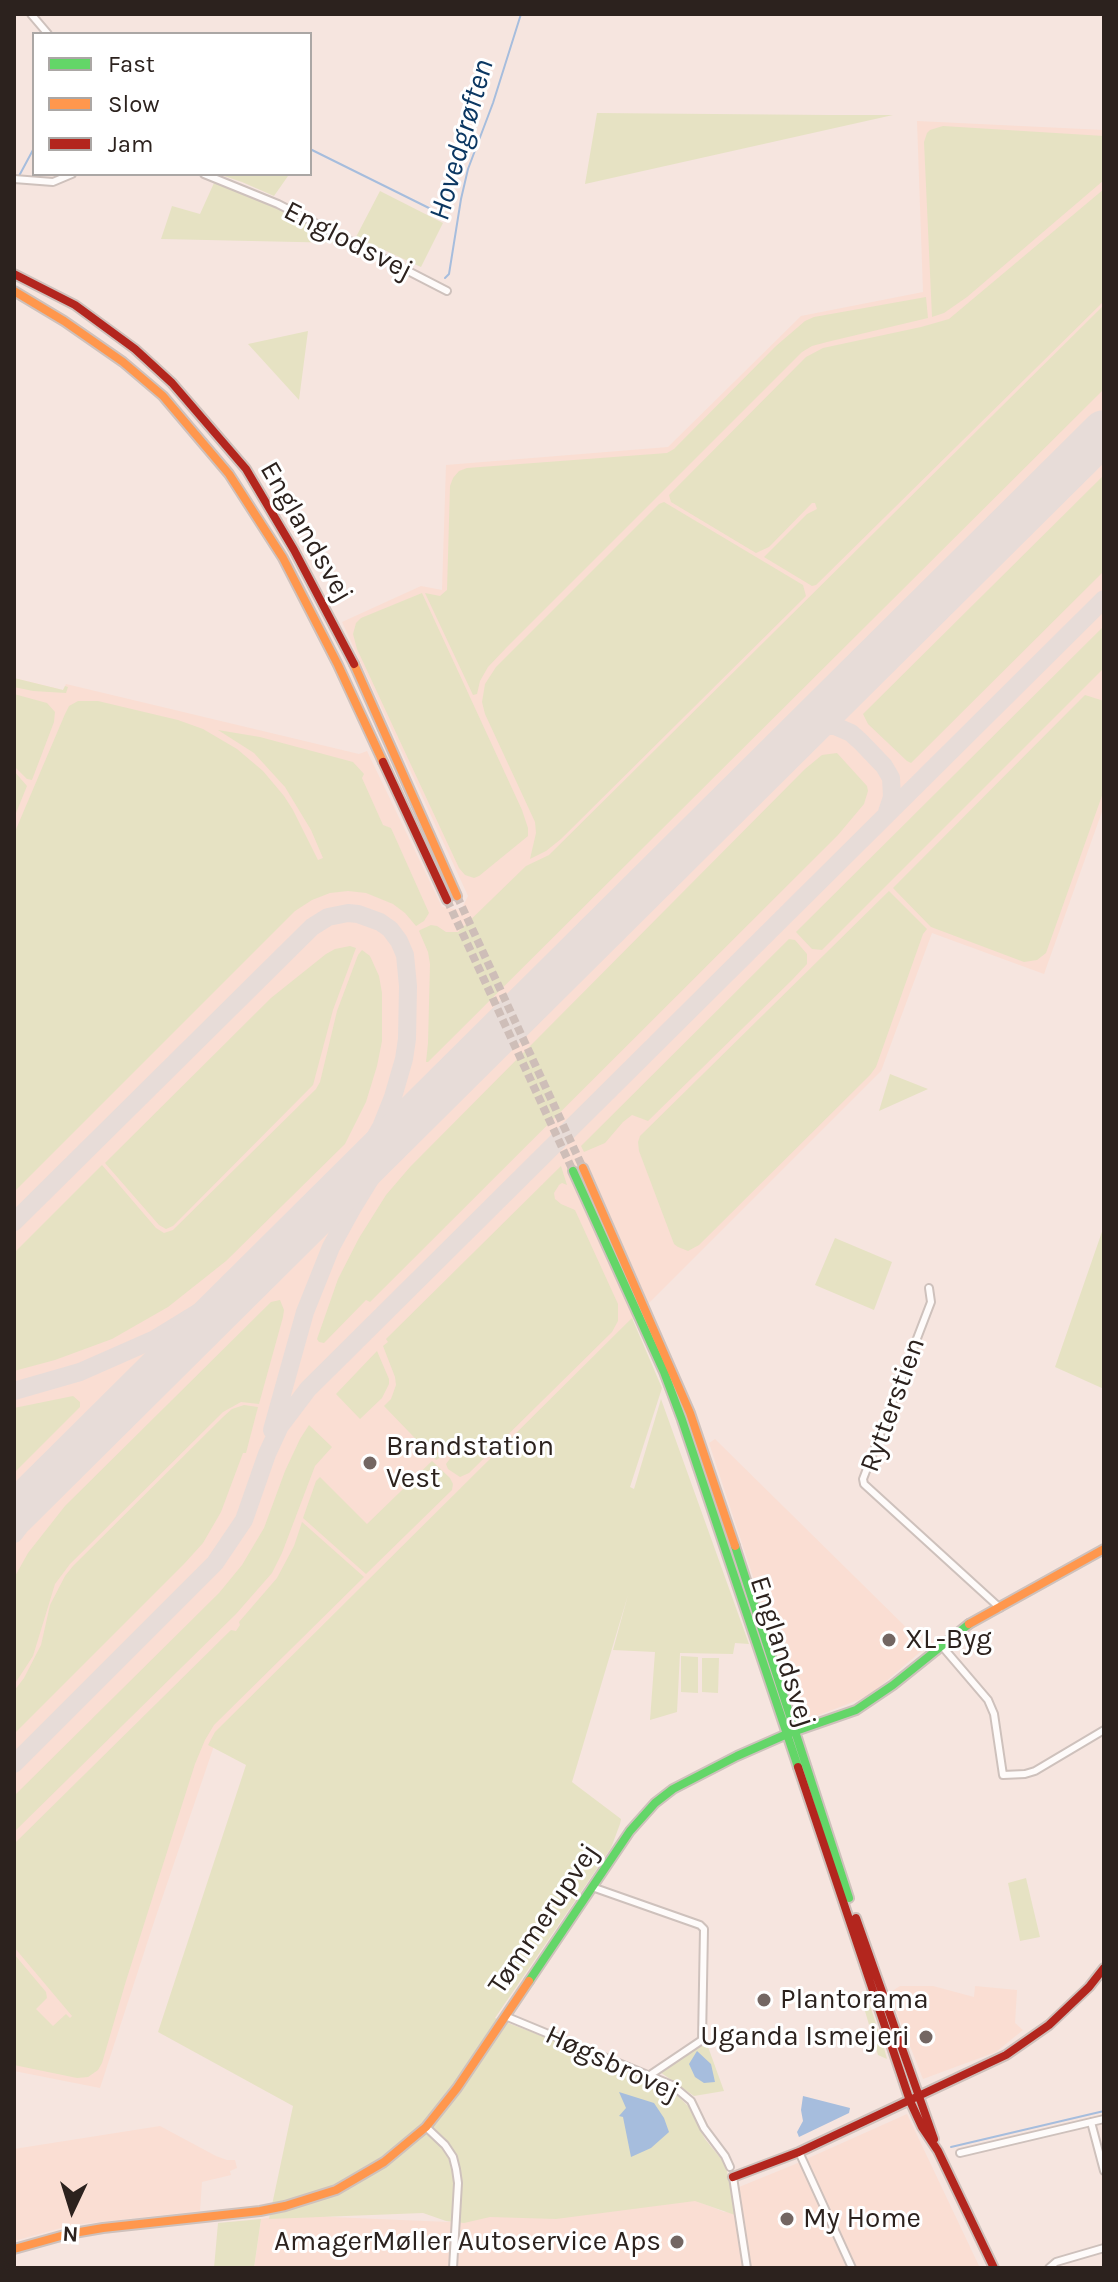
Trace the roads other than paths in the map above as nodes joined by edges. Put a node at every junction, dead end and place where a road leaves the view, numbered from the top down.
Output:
1 (31, 14) edge
2 (46, 32) edge
3 (67, 176) edge
4 (209, 176) edge
5 (14, 179) edge
6 (14, 274) edge
7 (14, 291) edge
8 (447, 291) dead end
9 (457, 896) tunnel mouth
10 (447, 900) tunnel mouth
11 (583, 1168) tunnel mouth
12 (573, 1171) tunnel mouth
13 (929, 1288) dead end
14 (1104, 1549) edge
15 (1000, 1608) junction
16 (941, 1645) junction
17 (1104, 1730) edge
18 (791, 1732) junction
19 (592, 1887) junction
20 (1104, 1968) edge
21 (505, 2016) junction
22 (650, 2075) junction
23 (920, 2096) junction
24 (910, 2101) junction
25 (1104, 2119) edge
26 (1091, 2122) junction
27 (426, 2127) junction
28 (938, 2151) junction
29 (799, 2152) junction
30 (960, 2153) dead end
31 (1104, 2171) edge
32 (731, 2172) junction
33 (1104, 2248) edge
34 (14, 2249) edge
35 (453, 2268) edge
36 (747, 2268) edge
37 (852, 2268) edge
38 (994, 2268) edge
39 (1049, 2268) edge

1 - 2 street
3 - 5 street
4 - 8 street, Englodsvej
6 - 9 main road, Englandsvej
7 - 10 main road, Englandsvej
11 - 18 main road, Englandsvej
12 - 18 main road, Englandsvej
13 - 15 street, Rytterstien
14 - 15 main road, Tømmerupvej
15 - 16 main road, Tømmerupvej
16 - 17 street
16 - 18 main road, Tømmerupvej
18 - 19 main road, Tømmerupvej
18 - 23 main road, Englandsvej
18 - 24 main road, Englandsvej
19 - 21 main road, Tømmerupvej
19 - 22 street
20 - 23 main road
21 - 22 street, Høgsbrovej
21 - 27 main road, Tømmerupvej
22 - 32 street, Høgsbrovej
23 - 24 main road
23 - 28 main road, Englandsvej
24 - 28 main road, Englandsvej
24 - 29 main road
25 - 26 street
26 - 30 street
26 - 31 street
27 - 34 main road, Tømmerupvej
27 - 35 street
28 - 38 main road, Englandsvej
29 - 32 main road
29 - 37 street
32 - 36 street
33 - 39 street

